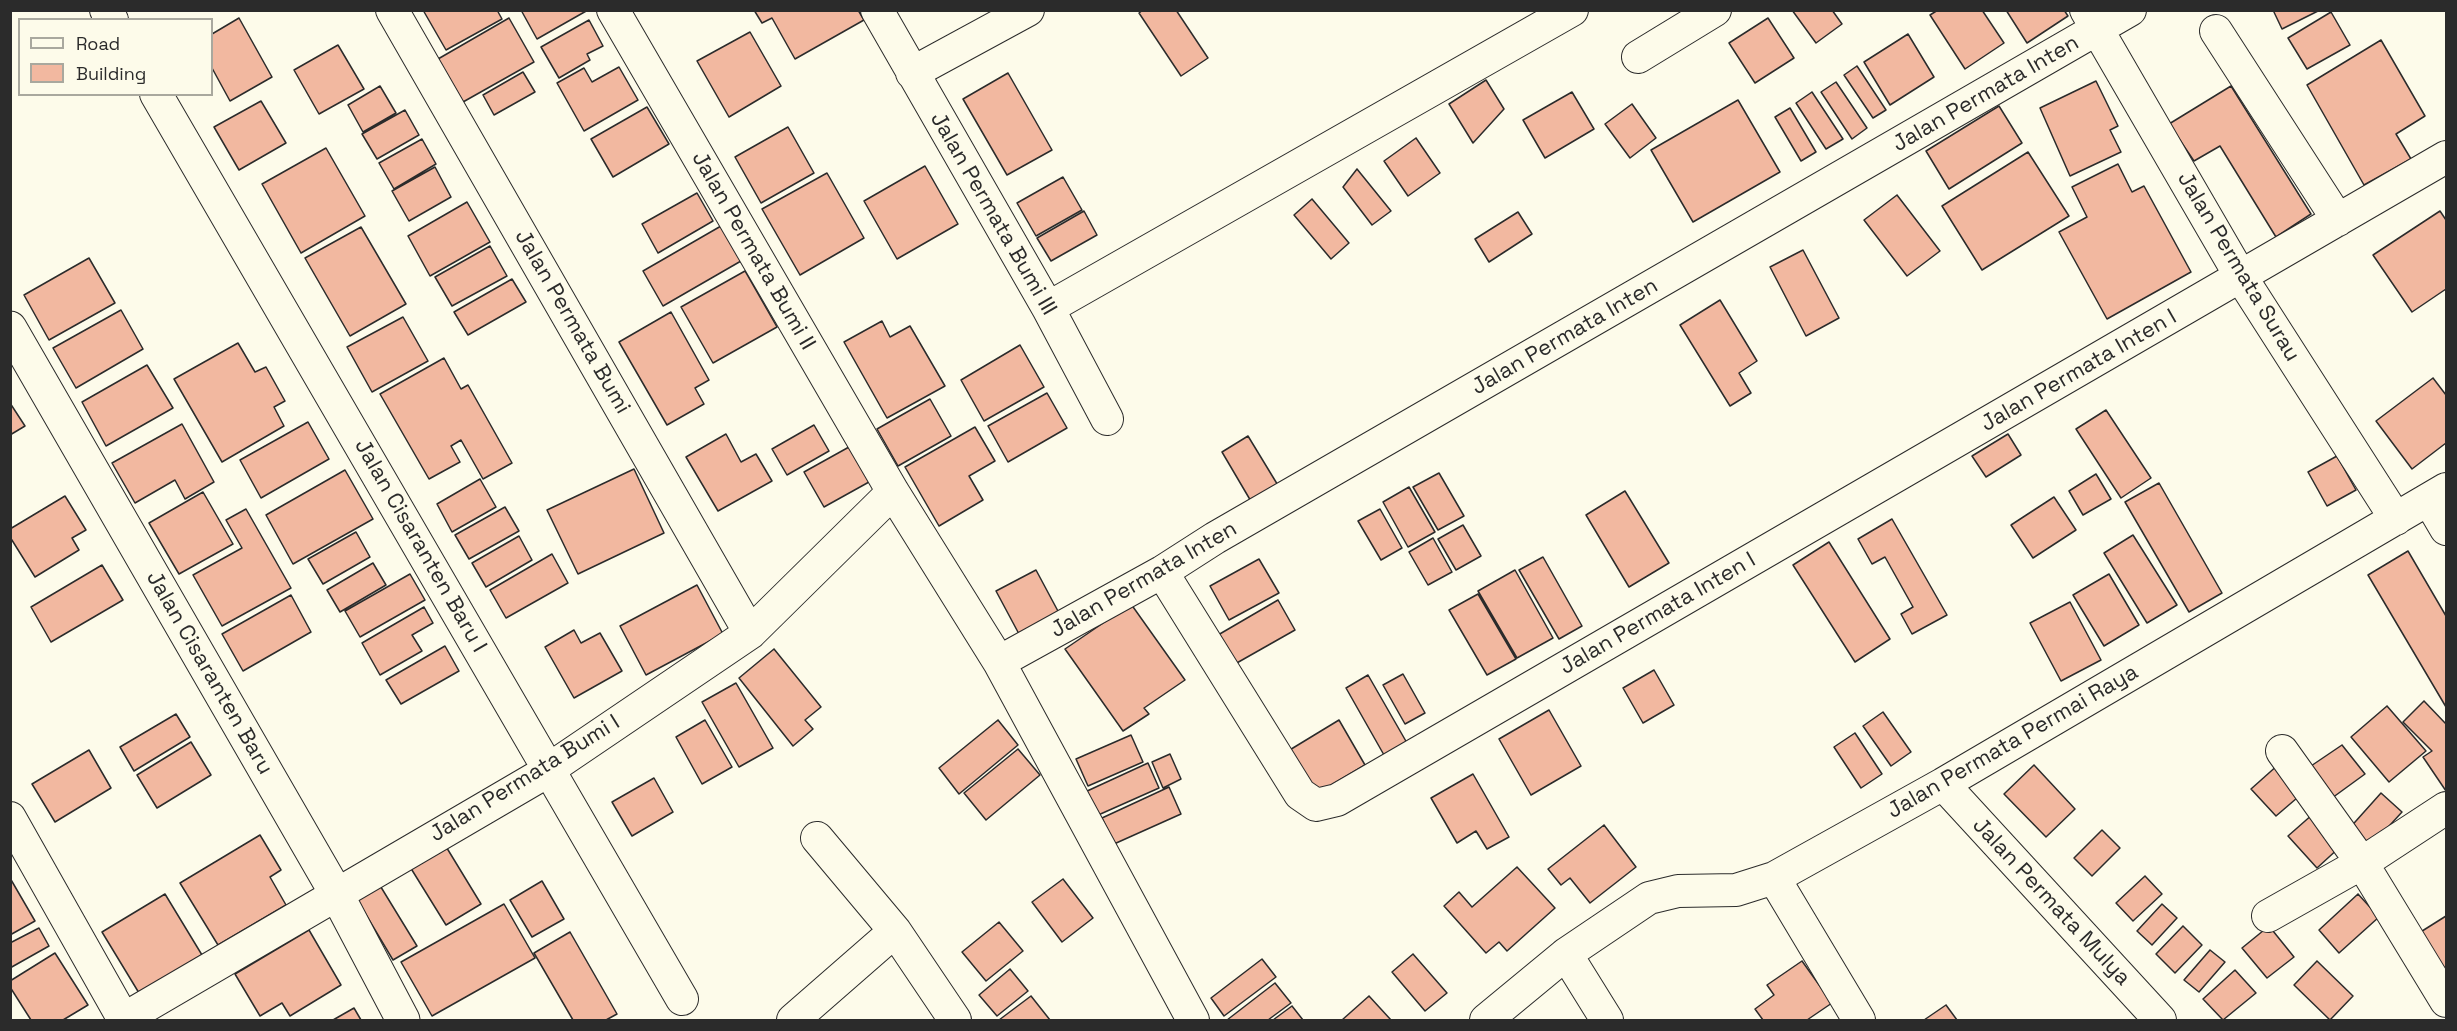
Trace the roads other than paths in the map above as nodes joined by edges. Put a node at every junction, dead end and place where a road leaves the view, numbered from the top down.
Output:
1 (392, 10) edge
2 (613, 10) edge
3 (878, 10) edge
4 (1028, 10) edge
5 (1572, 10) edge
6 (1714, 10) edge
7 (2130, 10) edge
8 (2092, 20) edge
9 (2216, 31) dead end
10 (1638, 57) dead end
11 (912, 73) junction
12 (157, 96) edge
13 (2446, 158) edge
14 (2338, 220) junction
15 (2241, 277) junction
16 (1048, 308) junction
17 (10, 328) edge
18 (1107, 419) dead end
19 (894, 492) junction
20 (2438, 495) edge
21 (2396, 519) junction
22 (2446, 529) edge
23 (1162, 572) junction
24 (750, 633) junction
25 (999, 662) junction
26 (2282, 751) dead end
27 (550, 768) junction
28 (1943, 784) junction
29 (2446, 808) edge
30 (10, 819) edge
31 (817, 838) dead end
32 (2362, 863) junction
33 (1774, 878) junction
34 (336, 893) junction
35 (2268, 916) dead end
36 (895, 931) junction
37 (1566, 954) junction
38 (682, 999) dead end
39 (2446, 1001) edge
40 (123, 1020) edge
41 (403, 1020) edge
42 (793, 1020) edge
43 (955, 1020) edge
44 (1193, 1020) edge
45 (1486, 1020) edge
46 (1607, 1020) edge
47 (1859, 1020) edge
48 (2160, 1020) edge

1 - 24 street, Jalan Permata Bumi
2 - 19 street, Jalan Permata Bumi II
3 - 11 street, Jalan Permata Bumi III
4 - 11 street
5 - 16 street
6 - 10 street
7 - 8 street, Jalan Permata Inten
8 - 15 street, Jalan Permata Surau
8 - 23 street, Jalan Permata Inten
9 - 14 street
11 - 16 street, Jalan Permata Bumi III
12 - 27 street, Jalan Cisaranten Baru I
13 - 14 street, Jalan Permata Inten I
14 - 15 street, Jalan Permata Inten I
15 - 21 street, Jalan Permata Surau
15 - 23 street, Jalan Permata Inten I
16 - 18 street, Jalan Permata Bumi III
17 - 34 street, Jalan Cisaranten Baru
19 - 24 street, Jalan Permata Bumi I
19 - 25 street, Jalan Permata Bumi II
20 - 21 street, Jalan Permata Permai Raya
20 - 22 street
21 - 28 street, Jalan Permata Permai Raya
23 - 25 street, Jalan Permata Inten
24 - 27 street, Jalan Permata Bumi I
25 - 44 street, Jalan Permata Bumi II
26 - 32 street
27 - 34 street, Jalan Permata Bumi I
27 - 38 street, Jalan Cisaranten Baru I
28 - 33 street, Jalan Permata Permai Raya
28 - 48 street, Jalan Permata Mulya
29 - 32 street
30 - 40 street
31 - 36 street
32 - 35 street
32 - 39 street
33 - 37 street, Jalan Permata Permai Raya
33 - 47 street
34 - 40 street, Jalan Permata Bumi I
34 - 41 street, Jalan Cisaranten Baru
36 - 42 street
36 - 43 street
37 - 45 street, Jalan Permata Permai Raya
37 - 46 street

